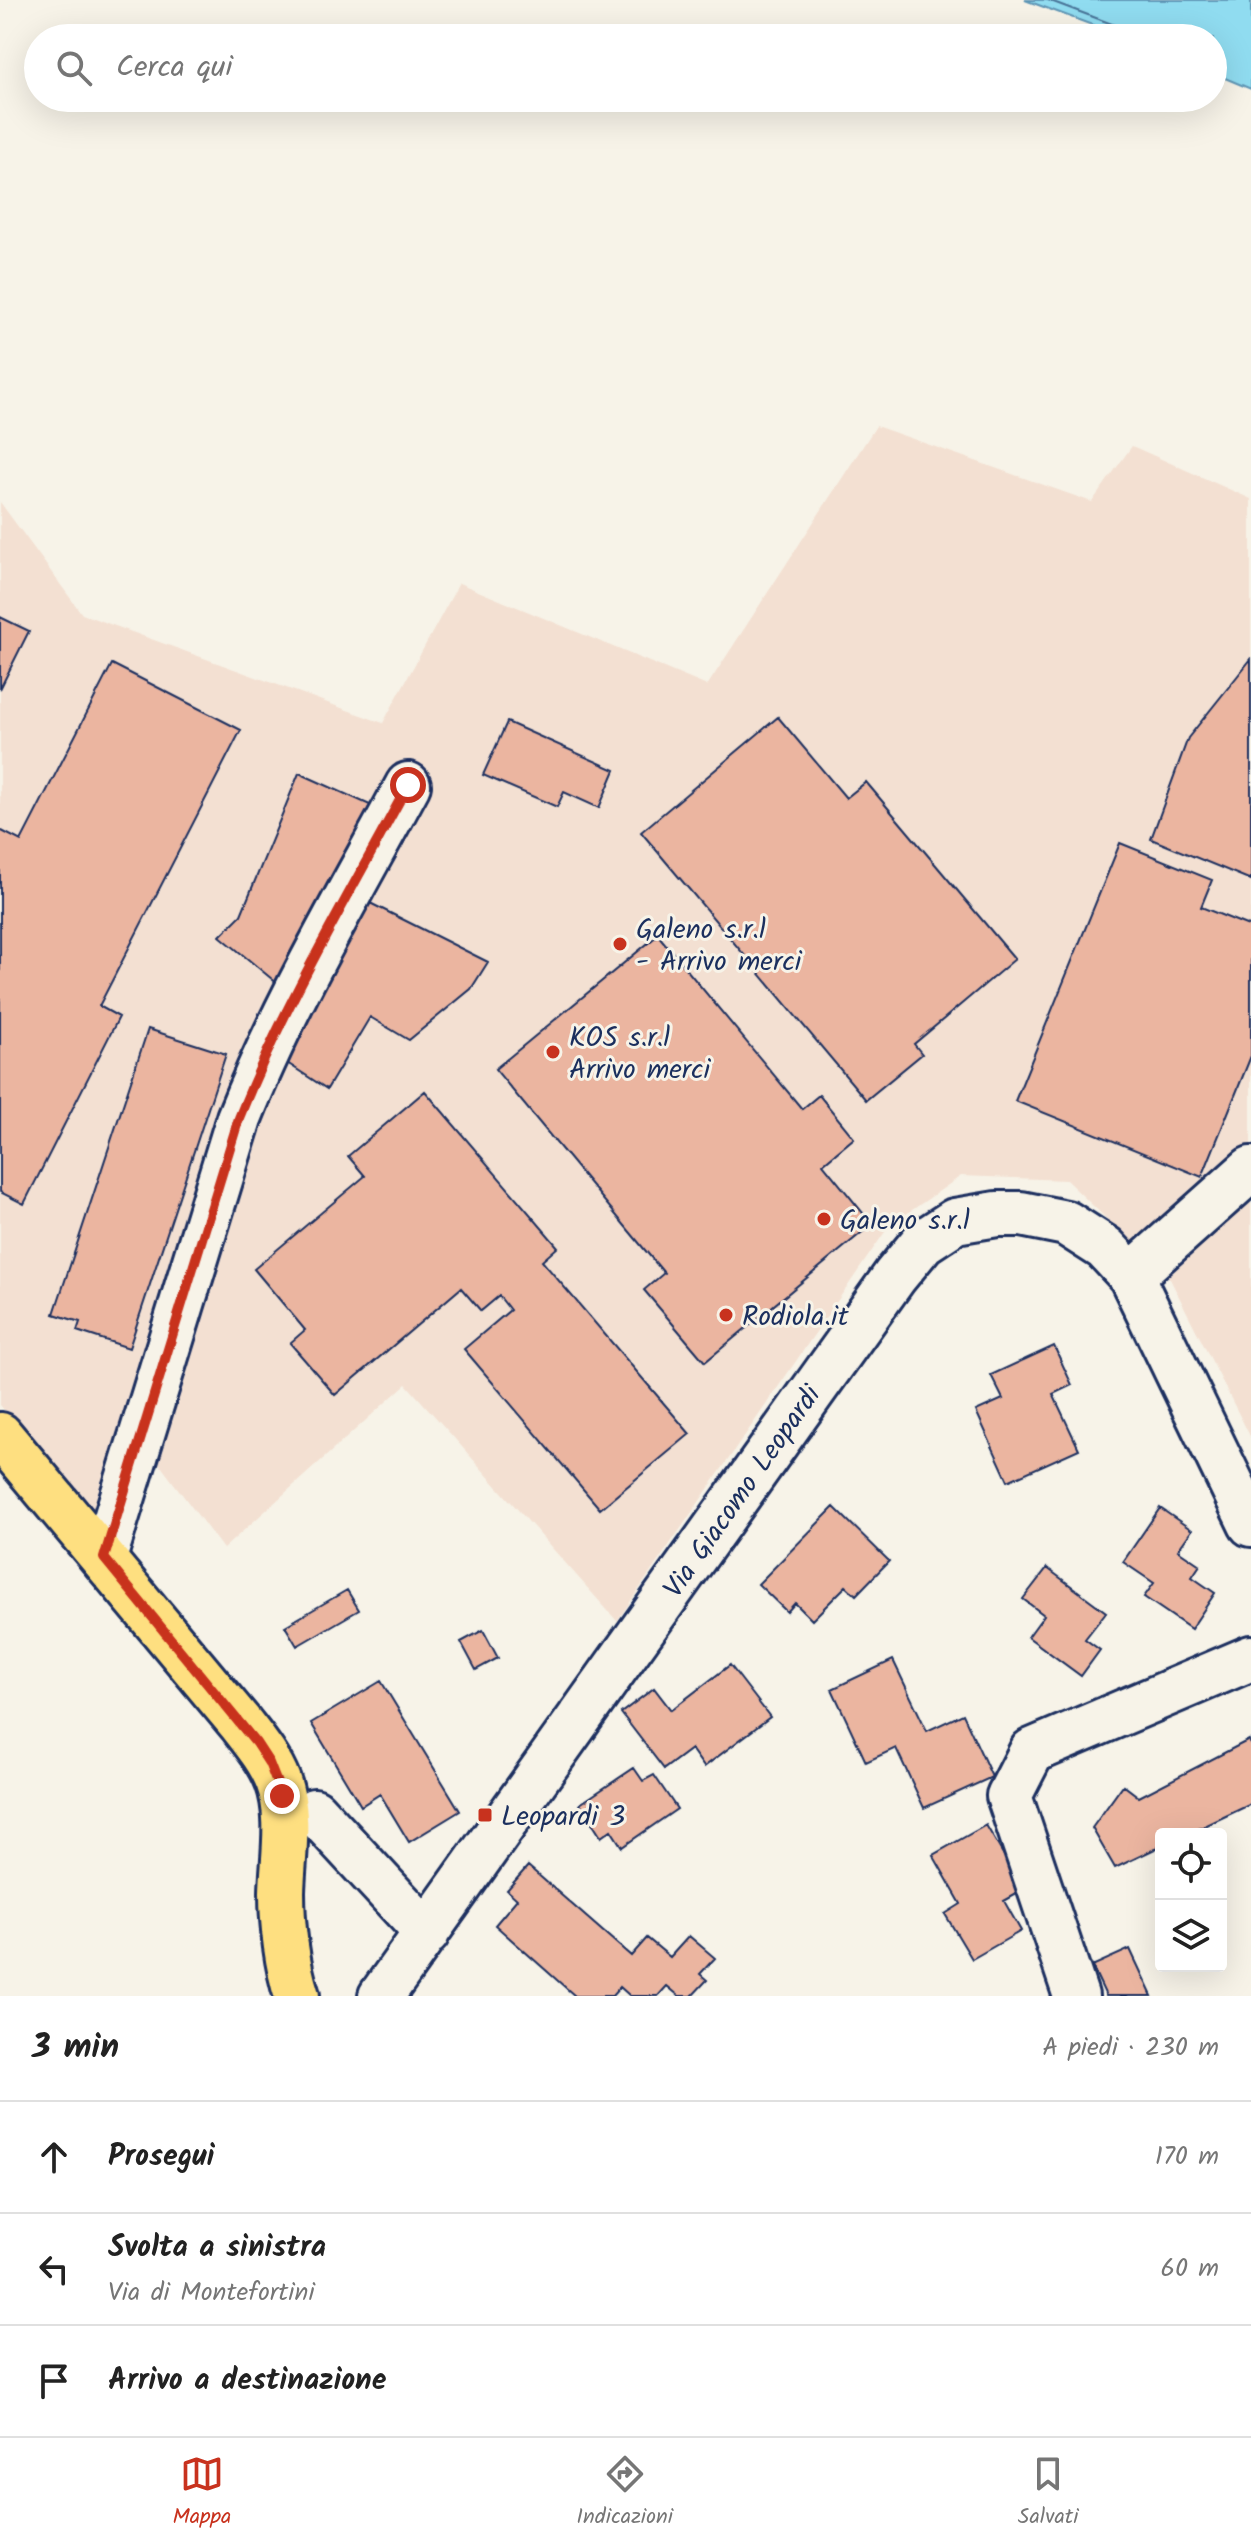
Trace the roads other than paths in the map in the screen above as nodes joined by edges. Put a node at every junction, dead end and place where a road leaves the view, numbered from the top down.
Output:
1 (408, 785) dead end
2 (1251, 1169) edge
3 (1131, 1276) junction
4 (0, 1435) edge
5 (1251, 1524) edge
6 (104, 1558) junction
7 (1251, 1658) edge
8 (314, 1811) dead end
9 (427, 1933) junction
10 (293, 1976) edge
11 (323, 1996) edge
12 (381, 1996) edge
13 (410, 1996) edge
14 (1076, 1996) edge

1 - 6 street
2 - 3 street
3 - 5 street, Via Giacomo Leopardi
3 - 9 street, Via Giacomo Leopardi
4 - 6 main road
6 - 10 main road
7 - 14 street
8 - 9 street
9 - 12 street, Via Giacomo Leopardi
9 - 13 street, Via Giacomo Leopardi
10 - 11 main road

